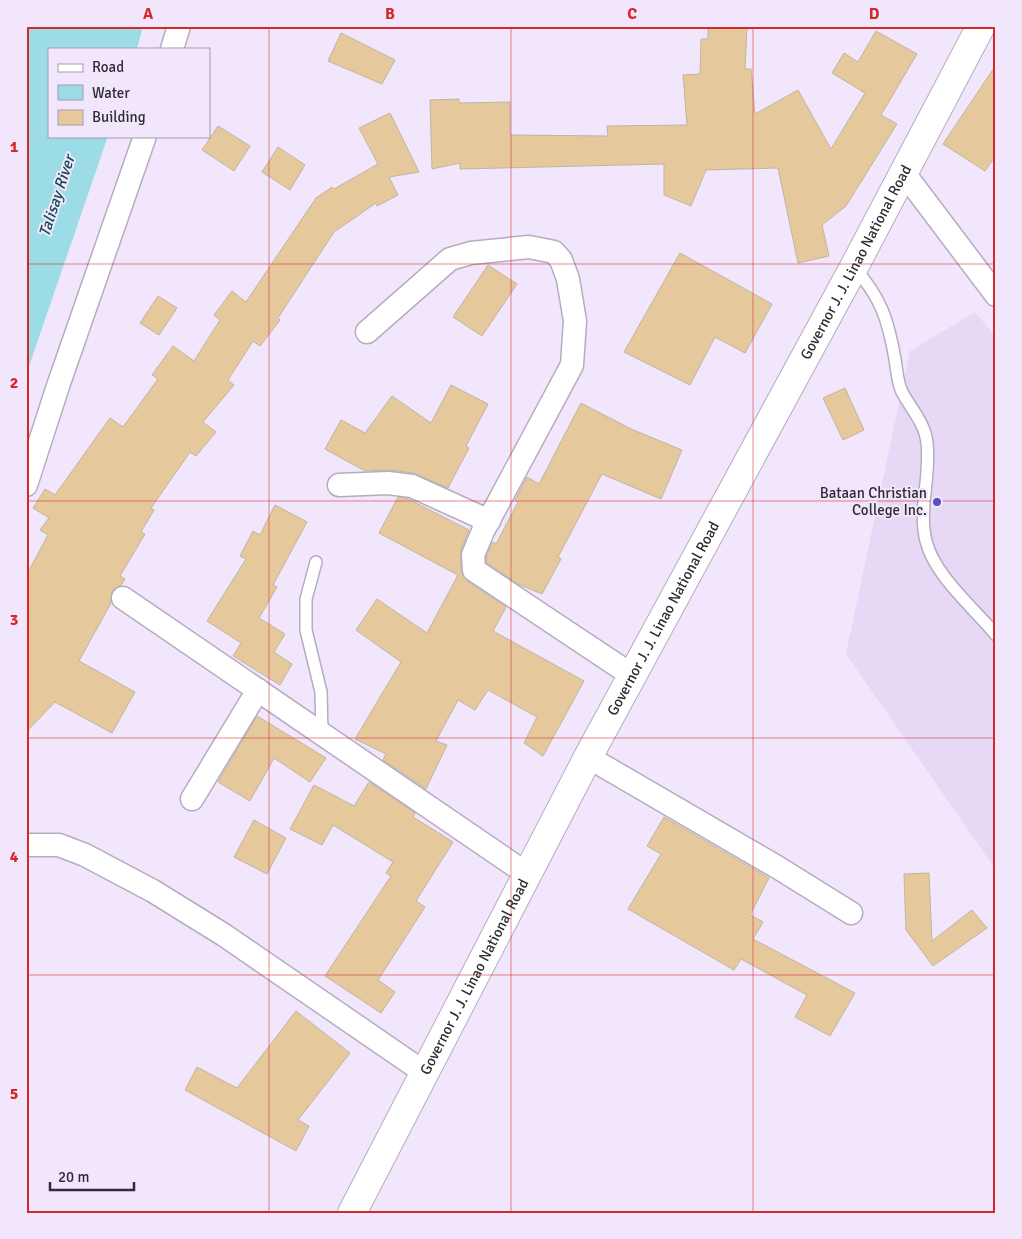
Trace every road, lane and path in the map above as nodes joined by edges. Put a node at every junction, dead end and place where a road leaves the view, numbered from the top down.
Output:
1 (179, 26) edge
2 (981, 26) edge
3 (172, 48) edge
4 (144, 138) edge
5 (904, 173) junction
6 (854, 267) junction
7 (996, 295) edge
8 (367, 332) dead end
9 (26, 486) edge
10 (339, 486) dead end
11 (489, 521) junction
12 (316, 562) dead end
13 (123, 598) dead end
14 (996, 636) edge
15 (634, 676) junction
16 (258, 690) junction
17 (322, 734) junction
18 (588, 757) junction
19 (192, 799) dead end
20 (26, 845) edge
21 (527, 874) junction
22 (851, 913) dead end
23 (425, 1073) junction
24 (352, 1213) edge

1 - 3 street
2 - 5 main road, Governor J. J. Linao National Road
4 - 9 street
5 - 6 main road, Governor J. J. Linao National Road
5 - 7 street
6 - 14 lane
6 - 15 main road, Governor J. J. Linao National Road
8 - 11 street
10 - 11 street
11 - 15 street
12 - 17 lane
13 - 16 street
15 - 18 main road, Governor J. J. Linao National Road
16 - 17 street
16 - 19 street
17 - 21 street
18 - 21 main road, Governor J. J. Linao National Road
18 - 22 street
20 - 23 street
21 - 23 main road, Governor J. J. Linao National Road
23 - 24 main road, Governor J. J. Linao National Road

